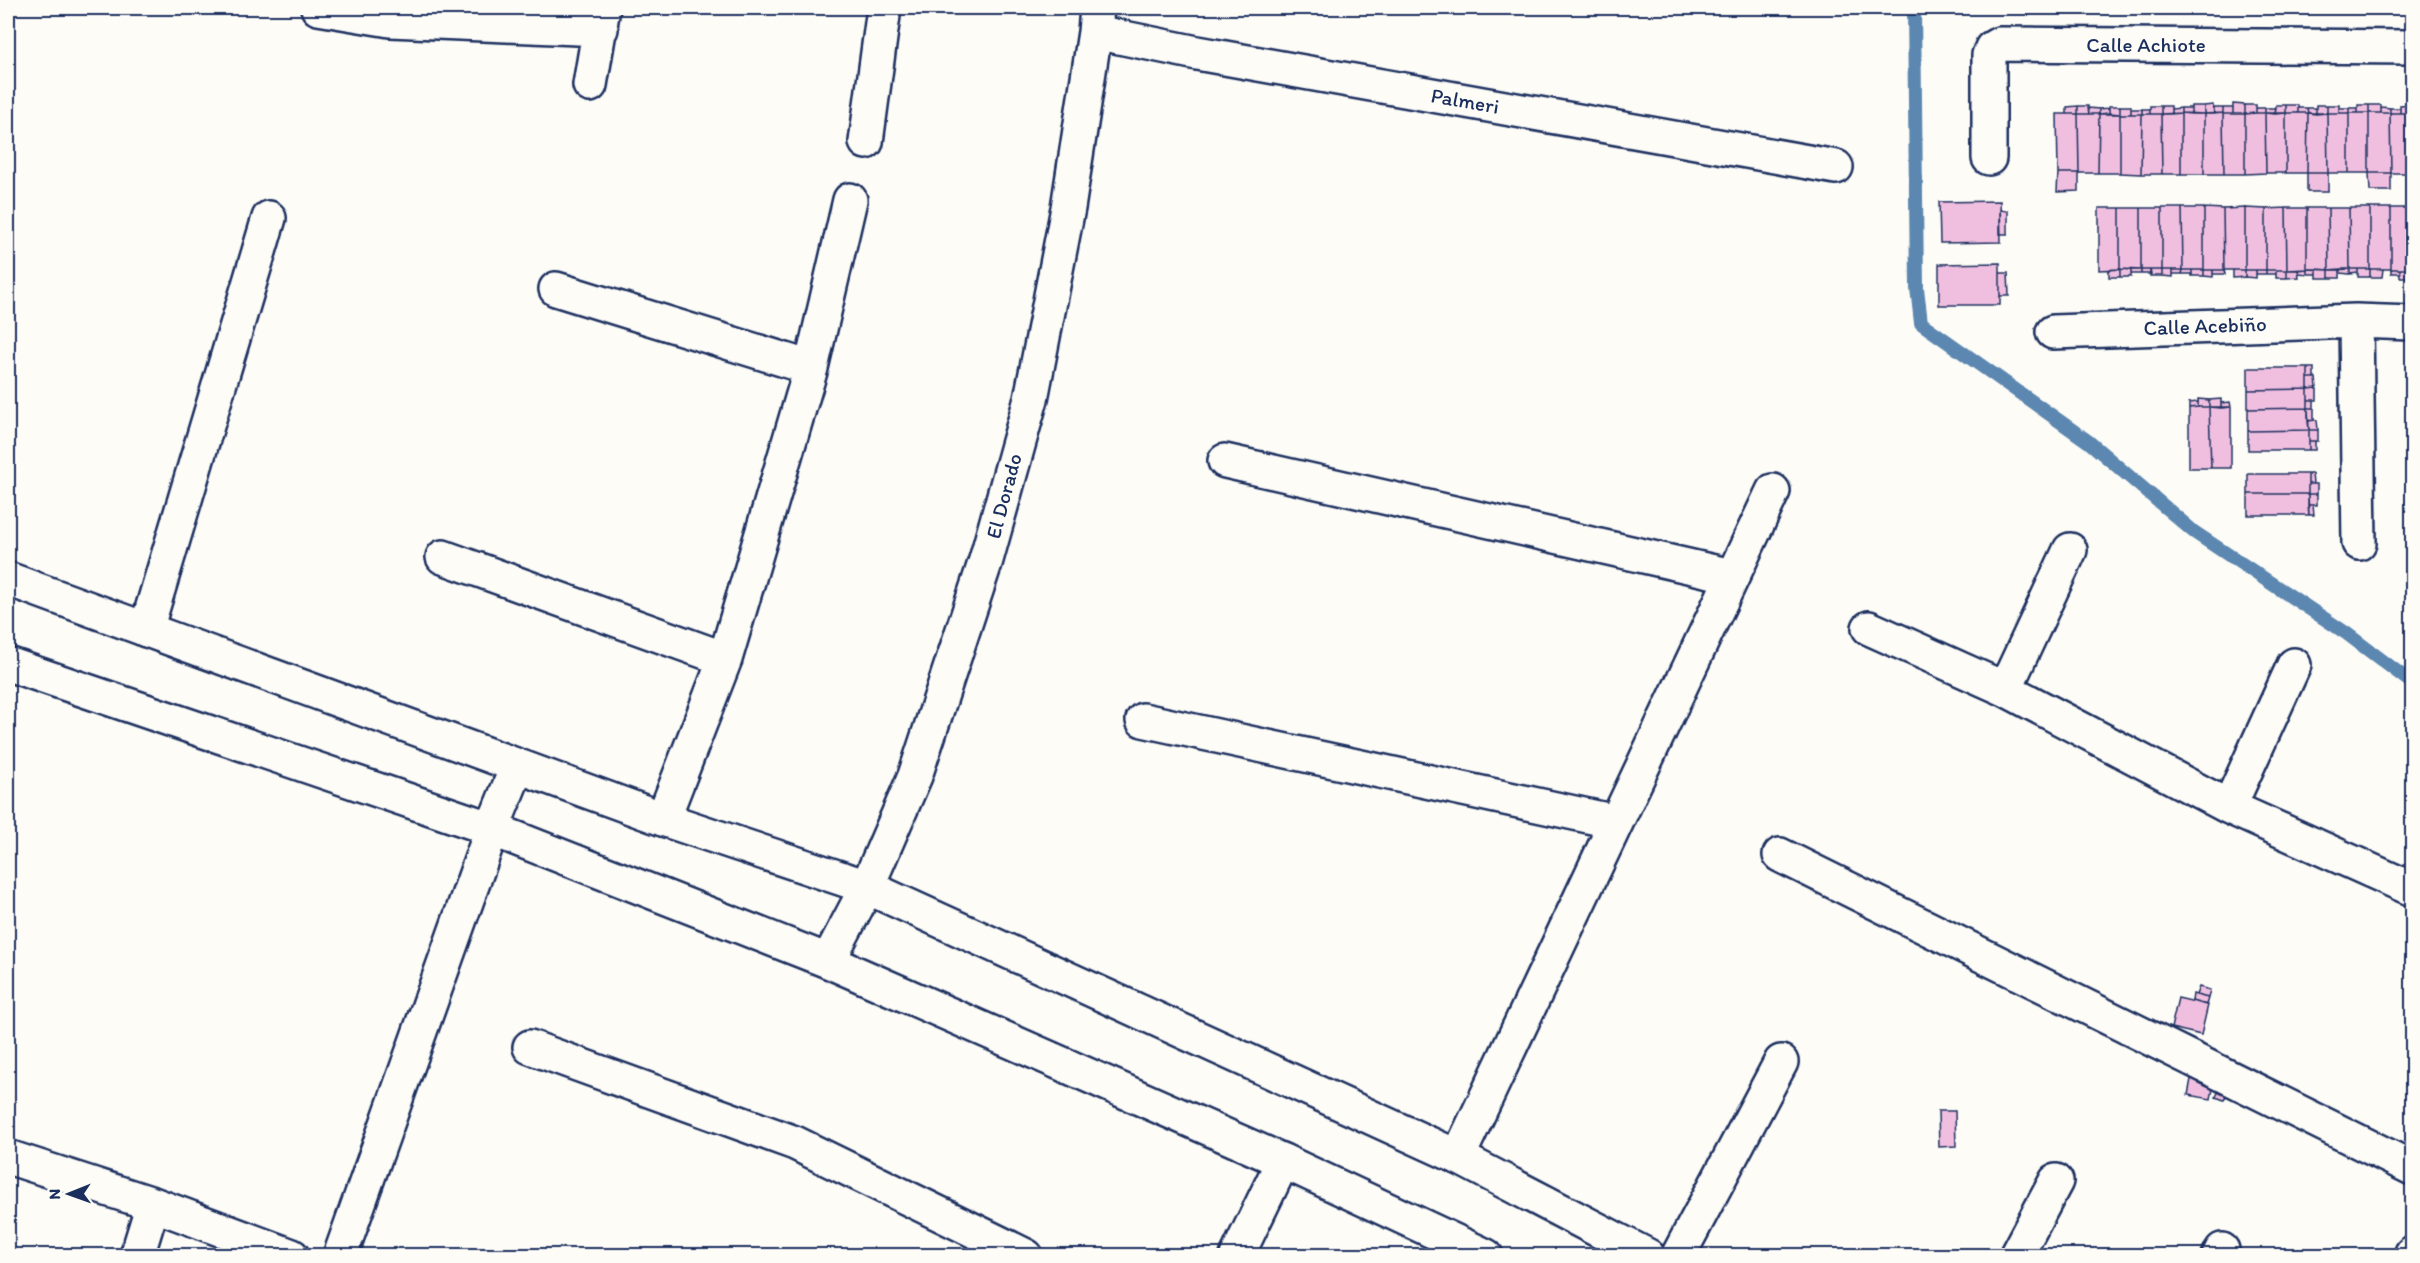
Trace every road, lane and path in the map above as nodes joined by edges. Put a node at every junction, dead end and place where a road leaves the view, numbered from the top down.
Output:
1 (318, 8) edge
2 (884, 8) edge
3 (602, 18) edge
4 (1096, 20) edge
5 (2412, 47) edge
6 (591, 85) dead end
7 (866, 142) dead end
8 (1989, 158) dead end
9 (1836, 166) dead end
10 (850, 200) dead end
11 (269, 218) dead end
12 (556, 289) dead end
13 (2356, 321) junction
14 (2412, 323) edge
15 (2053, 332) dead end
16 (812, 368) junction
17 (1225, 461) dead end
18 (1773, 491) dead end
19 (2360, 543) dead end
20 (2070, 550) dead end
21 (443, 557) dead end
22 (1732, 576) junction
23 (8, 579) edge
24 (1869, 628) dead end
25 (146, 630) junction
26 (725, 659) junction
27 (8, 664) edge
28 (2294, 666) dead end
29 (2005, 689) junction
30 (1143, 720) dead end
31 (517, 767) junction
32 (2229, 807) junction
33 (663, 819) junction
34 (1616, 822) junction
35 (492, 829) junction
36 (1780, 855) dead end
37 (867, 887) junction
38 (2412, 889) edge
39 (828, 961) junction
40 (530, 1047) dead end
41 (1781, 1062) dead end
42 (8, 1157) edge
43 (1458, 1157) junction
44 (1283, 1161) junction
45 (2412, 1168) edge
46 (2056, 1181) dead end
47 (153, 1204) junction
48 (1465, 1251) edge
49 (137, 1256) edge
50 (292, 1256) edge
51 (340, 1256) edge
52 (1026, 1256) edge
53 (1237, 1256) edge
54 (1648, 1256) edge
55 (1678, 1256) edge
56 (2016, 1256) edge

1 - 3 street
2 - 7 street
3 - 6 street
4 - 9 street, Palmeri
4 - 37 street, El Dorado
5 - 8 street, Calle Achiote
10 - 16 street
11 - 25 street
12 - 16 street
13 - 14 street, Calle Acebiño
13 - 15 street, Calle Acebiño
13 - 19 street
16 - 26 street
17 - 22 street
18 - 22 street
20 - 29 street
21 - 26 street
22 - 34 street
23 - 25 street
24 - 29 street
25 - 31 street
26 - 33 street
27 - 35 street
28 - 32 street
29 - 32 street
30 - 34 street
31 - 33 street
31 - 35 street
32 - 38 street
33 - 37 street
34 - 43 street
35 - 39 street
35 - 51 street
36 - 45 street
37 - 39 street, El Dorado
37 - 43 street
39 - 44 street
40 - 52 street
41 - 55 street
42 - 47 street
43 - 54 street
44 - 48 street
44 - 53 street
46 - 56 street
47 - 49 street
47 - 50 street

